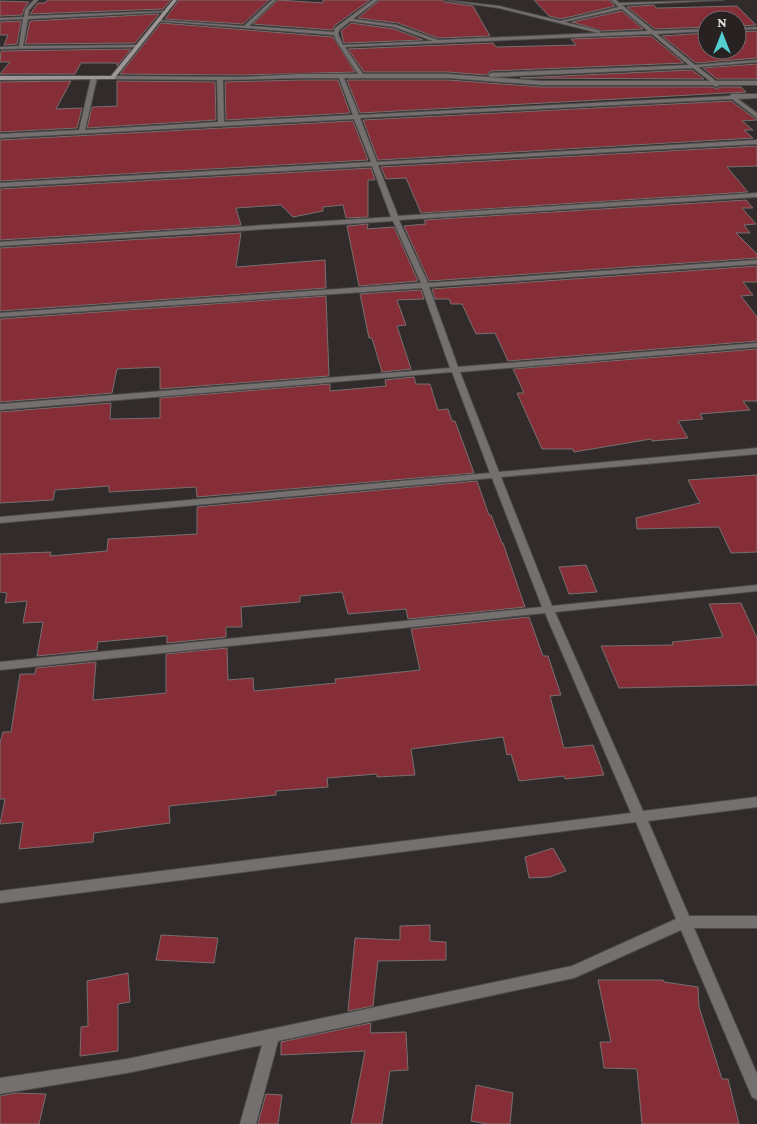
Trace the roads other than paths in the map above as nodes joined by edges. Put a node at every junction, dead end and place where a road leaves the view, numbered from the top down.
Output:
1 (36, 0) edge
2 (176, 0) edge
3 (274, 0) edge
4 (376, 0) edge
5 (446, 0) edge
6 (450, 0) edge
7 (613, 0) edge
8 (722, 0) edge
9 (620, 6) junction
10 (165, 12) junction
11 (25, 18) junction
12 (0, 19) edge
13 (350, 20) junction
14 (158, 21) junction
15 (559, 22) junction
16 (246, 27) junction
17 (697, 31) edge
18 (653, 33) junction
19 (336, 34) junction
20 (609, 35) junction
21 (442, 42) junction
22 (137, 46) junction
23 (342, 46) junction
24 (21, 47) junction
25 (0, 48) edge
26 (757, 61) edge
27 (695, 66) junction
28 (341, 76) junction
29 (448, 76) junction
30 (362, 77) junction
31 (0, 78) edge
32 (94, 78) junction
33 (112, 78) junction
34 (220, 79) junction
35 (715, 83) junction
36 (757, 83) edge
37 (757, 96) edge
38 (733, 97) junction
39 (757, 116) edge
40 (358, 117) junction
41 (221, 124) junction
42 (82, 131) junction
43 (0, 136) edge
44 (757, 142) edge
45 (374, 163) junction
46 (0, 185) edge
47 (757, 195) edge
48 (395, 218) junction
49 (0, 244) edge
50 (757, 262) edge
51 (425, 285) junction
52 (0, 315) edge
53 (757, 345) edge
54 (455, 370) junction
55 (0, 406) edge
56 (757, 451) edge
57 (496, 474) junction
58 (0, 520) edge
59 (757, 588) edge
60 (548, 609) junction
61 (0, 666) edge
62 (757, 802) edge
63 (640, 818) junction
64 (0, 897) edge
65 (684, 922) junction
66 (757, 922) edge
67 (272, 1036) junction
68 (0, 1086) edge
69 (757, 1092) edge
70 (248, 1124) edge

1 - 11 street
2 - 10 street
3 - 16 street
4 - 13 street
5 - 6 street
6 - 15 street
7 - 9 street
8 - 9 street
9 - 15 street
9 - 18 street
10 - 11 street
10 - 14 street
11 - 12 street
11 - 24 street
13 - 19 street
13 - 21 street
14 - 16 street
14 - 22 street
15 - 20 street
16 - 19 street
17 - 18 street
18 - 20 street
18 - 27 street
19 - 23 street
20 - 21 street
21 - 23 street
22 - 24 street
22 - 33 street
23 - 30 street
24 - 25 street
26 - 27 street
27 - 29 street
27 - 35 street
28 - 30 street
28 - 34 street
28 - 40 street
29 - 30 street
29 - 35 street
31 - 32 street
32 - 33 street
32 - 42 street
33 - 34 street
34 - 41 street
35 - 36 street
35 - 38 street
37 - 38 street
38 - 39 street
38 - 40 street
40 - 41 street
40 - 45 street
41 - 42 street
42 - 43 street
44 - 45 street
45 - 46 street
45 - 48 street
47 - 48 street
48 - 49 street
48 - 51 street
50 - 51 street
51 - 52 street
51 - 54 street
53 - 54 street
54 - 55 street
54 - 57 street
56 - 57 street
57 - 58 street
57 - 60 street
59 - 60 street
60 - 61 street
60 - 63 street
62 - 63 street
63 - 64 street
63 - 65 street
65 - 66 street
65 - 67 street
65 - 69 street
67 - 68 street
67 - 70 street

